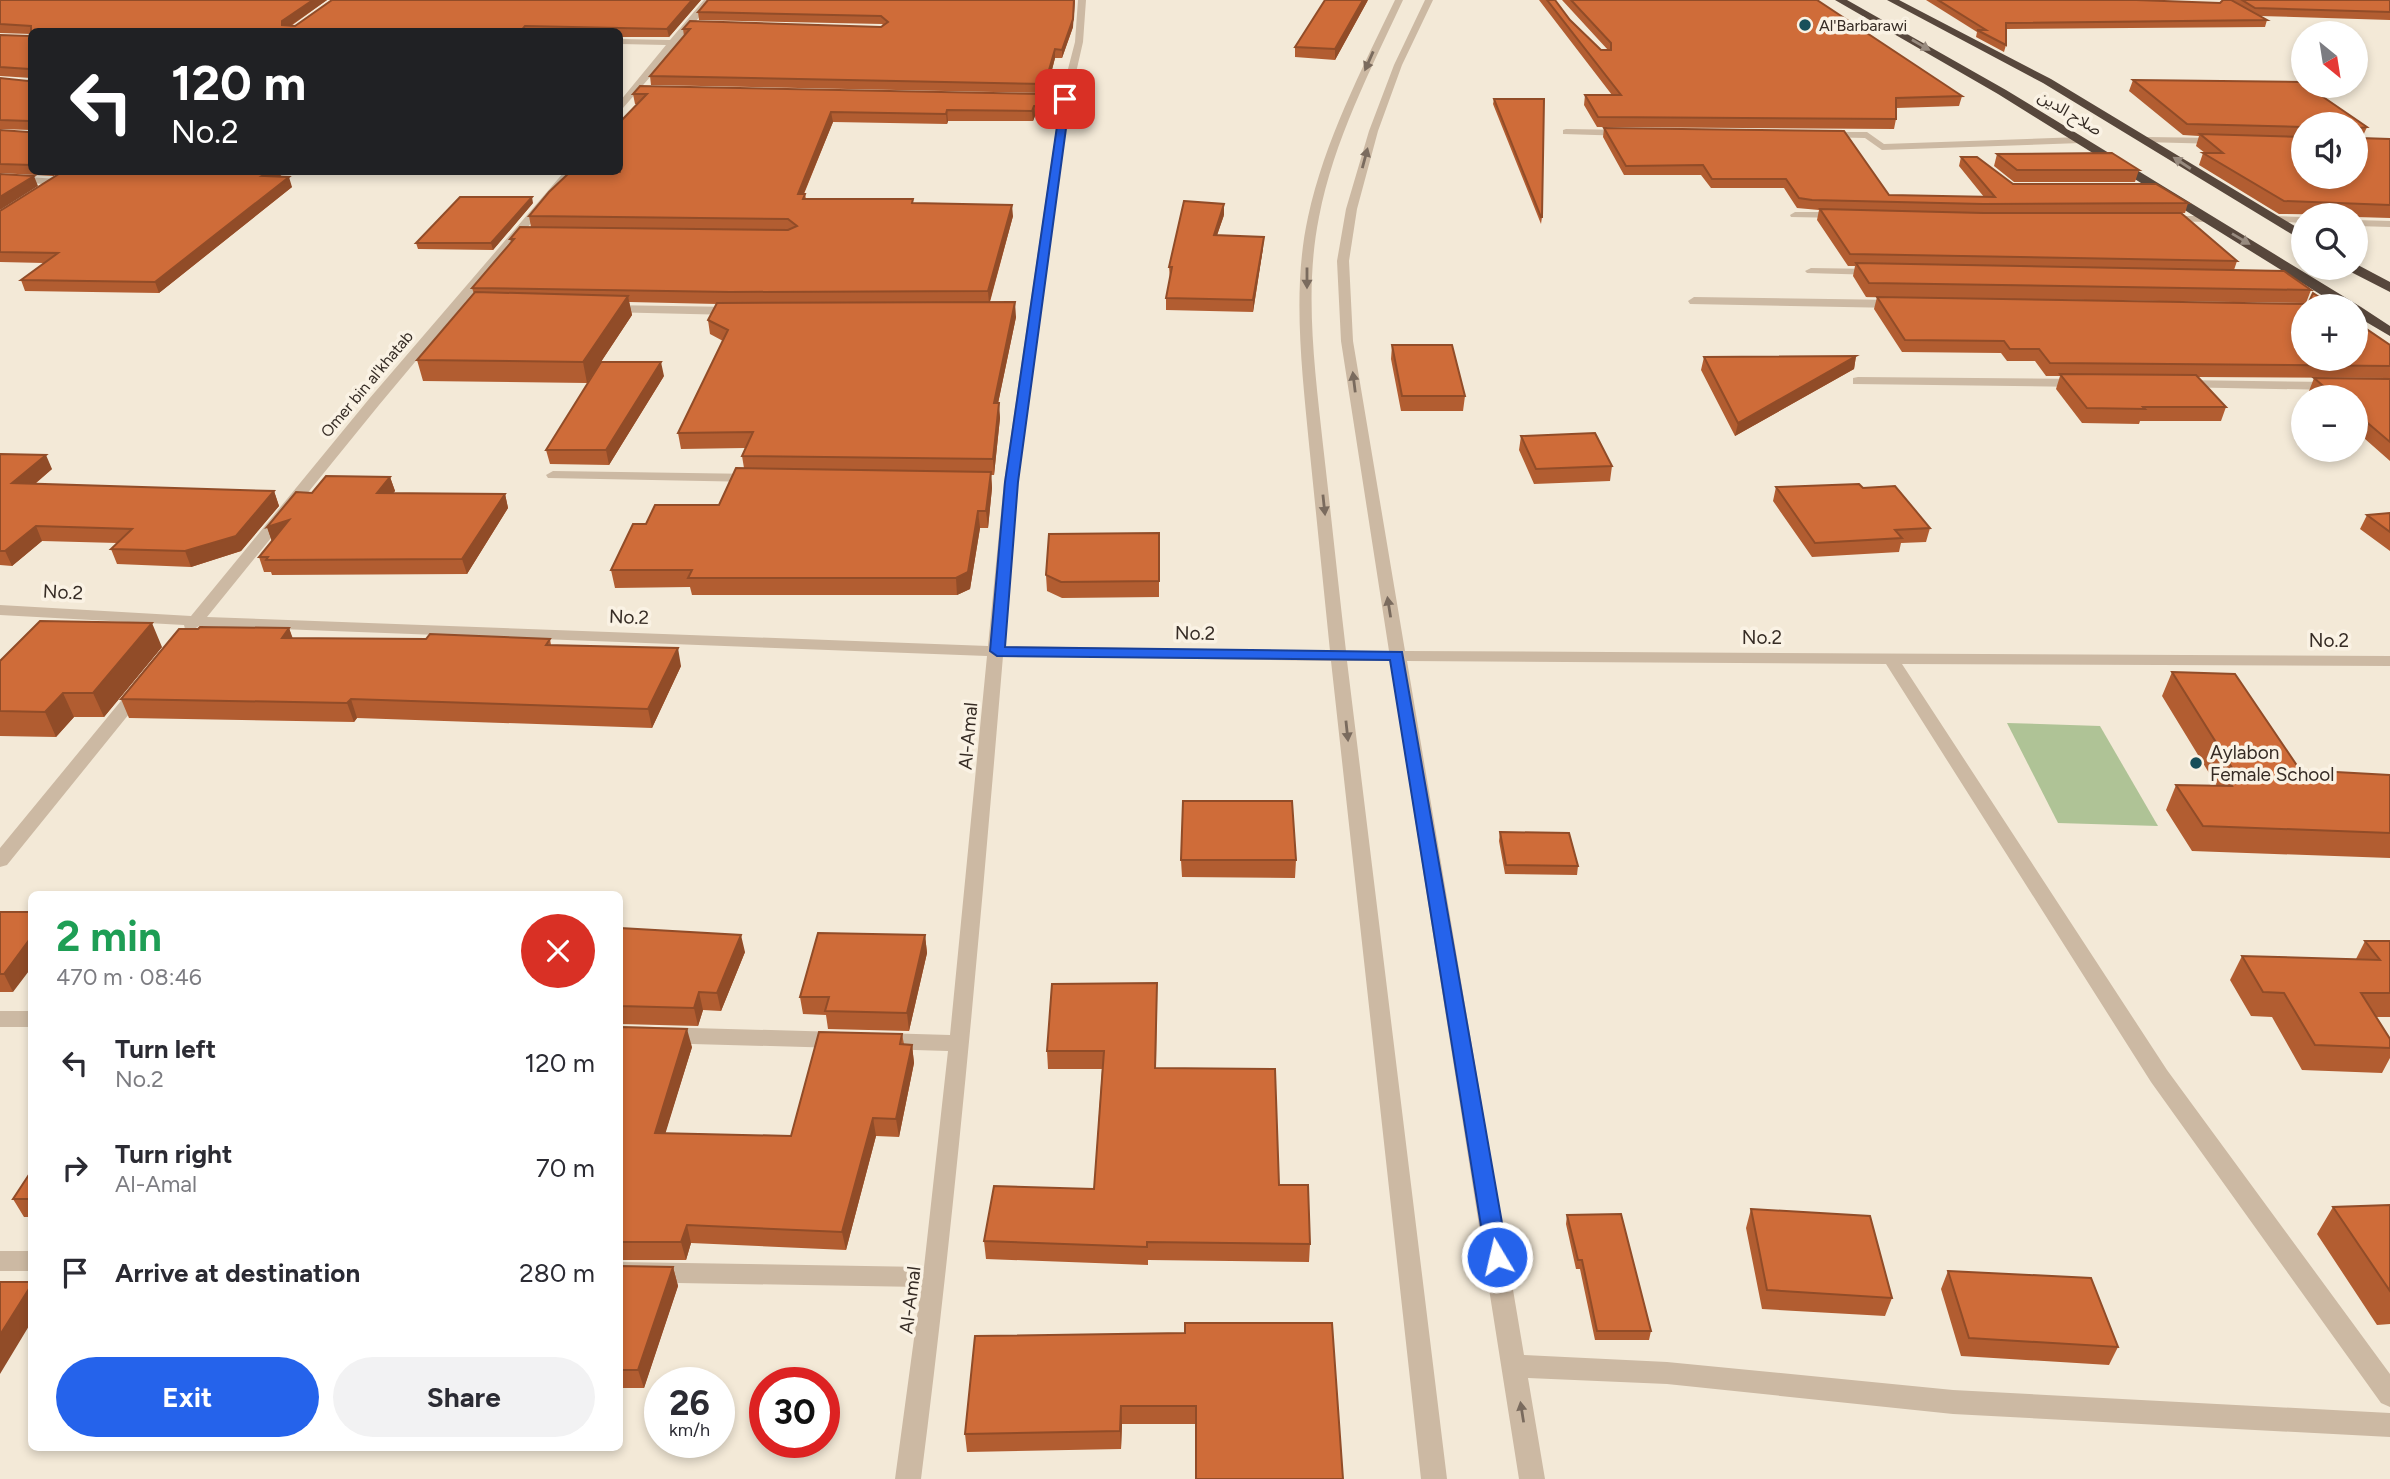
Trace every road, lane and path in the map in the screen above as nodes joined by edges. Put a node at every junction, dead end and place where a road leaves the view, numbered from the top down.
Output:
1 (708, 0) edge
2 (1082, 0) edge
3 (1399, 0) edge
4 (1429, 0) edge
5 (1840, 0) edge
6 (1892, 0) edge
7 (690, 25) junction
8 (704, 25) edge
9 (623, 41) edge
10 (675, 43) junction
11 (2060, 89) junction
12 (632, 90) junction
13 (646, 90) edge
14 (2002, 92) junction
15 (1012, 98) edge
16 (1065, 99) junction
17 (623, 103) edge
18 (1566, 132) dead end
19 (1633, 133) edge
20 (1817, 134) edge
21 (2081, 140) junction
22 (2146, 140) junction
23 (2238, 142) edge
24 (1958, 145) junction
25 (1967, 153) dead end
26 (567, 175) edge
27 (0, 178) edge
28 (2135, 188) edge
29 (2161, 188) junction
30 (38, 194) edge
31 (1795, 215) dead end
32 (1850, 215) edge
33 (2152, 219) edge
34 (2209, 219) junction
35 (2274, 219) junction
36 (2291, 220) edge
37 (2368, 223) edge
38 (2390, 224) edge
39 (2291, 230) edge
40 (2291, 269) edge
41 (1811, 271) dead end
42 (1894, 272) edge
43 (2368, 276) edge
44 (2279, 278) edge
45 (2291, 278) edge
46 (2309, 280) edge
47 (2390, 288) edge
48 (2330, 294) edge
49 (1694, 301) dead end
50 (1909, 304) edge
51 (594, 308) edge
52 (745, 311) edge
53 (2368, 318) edge
54 (2390, 332) edge
55 (1858, 381) dead end
56 (2102, 383) edge
57 (2169, 384) edge
58 (2291, 385) edge
59 (553, 475) dead end
60 (775, 478) edge
61 (0, 610) edge
62 (195, 621) junction
63 (178, 642) edge
64 (997, 651) junction
65 (1397, 655) junction
66 (1339, 656) junction
67 (1891, 659) junction
68 (2390, 661) edge
69 (152, 674) edge
70 (0, 861) edge
71 (0, 1019) edge
72 (28, 1020) edge
73 (623, 1034) edge
74 (960, 1043) junction
75 (0, 1261) edge
76 (28, 1261) edge
77 (623, 1272) edge
78 (935, 1277) junction
79 (1515, 1366) junction
80 (2390, 1395) edge
81 (2390, 1425) edge
82 (908, 1479) edge
83 (1434, 1479) edge
84 (1532, 1479) edge

1 - 7 street
2 - 16 street, Al-Amal
3 -> 66 street
65 -> 4 street
5 -> 14 highway, صلاح الدين
6 - 11 highway, صلاح الدين
7 - 8 street
7 - 10 street
9 - 10 street
10 - 12 street
11 - 14 highway
11 - 22 highway, صلاح الدين
12 - 13 street
12 - 17 street
14 - 21 highway, صلاح الدين
15 - 16 street
16 - 64 street, Al-Amal
18 - 19 street
20 - 24 street
21 - 24 street
21 - 29 highway, صلاح الدين
22 - 23 street
35 -> 22 highway, صلاح الدين
24 - 25 street
26 - 62 street, Omer bin al'khatab
27 - 30 street
28 - 29 street
29 - 34 highway, صلاح الدين
31 - 32 street
33 - 34 street
34 -> 40 highway, صلاح الدين
35 - 36 street
35 - 39 highway, صلاح الدين
37 - 38 street
41 - 42 street
43 - 47 highway
44 - 45 street
46 - 48 highway, صلاح الدين
49 - 50 street
51 - 52 street
53 - 54 highway
55 - 56 street
57 - 58 street
59 - 60 street
61 - 62 street, No.2
62 - 63 street, Omer bin al'khatab
62 - 64 street, No.2
64 - 66 street, No.2
64 - 74 street, Al-Amal
65 - 66 street, No.2
65 - 67 street, No.2
65 - 79 street
66 -> 83 street
67 - 68 street, No.2
67 - 80 street
69 - 70 street
71 - 72 street
73 - 74 street
74 - 78 street, Al-Amal
75 - 76 street
77 - 78 street
78 - 82 street, Al-Amal
79 - 81 street
84 -> 79 street

